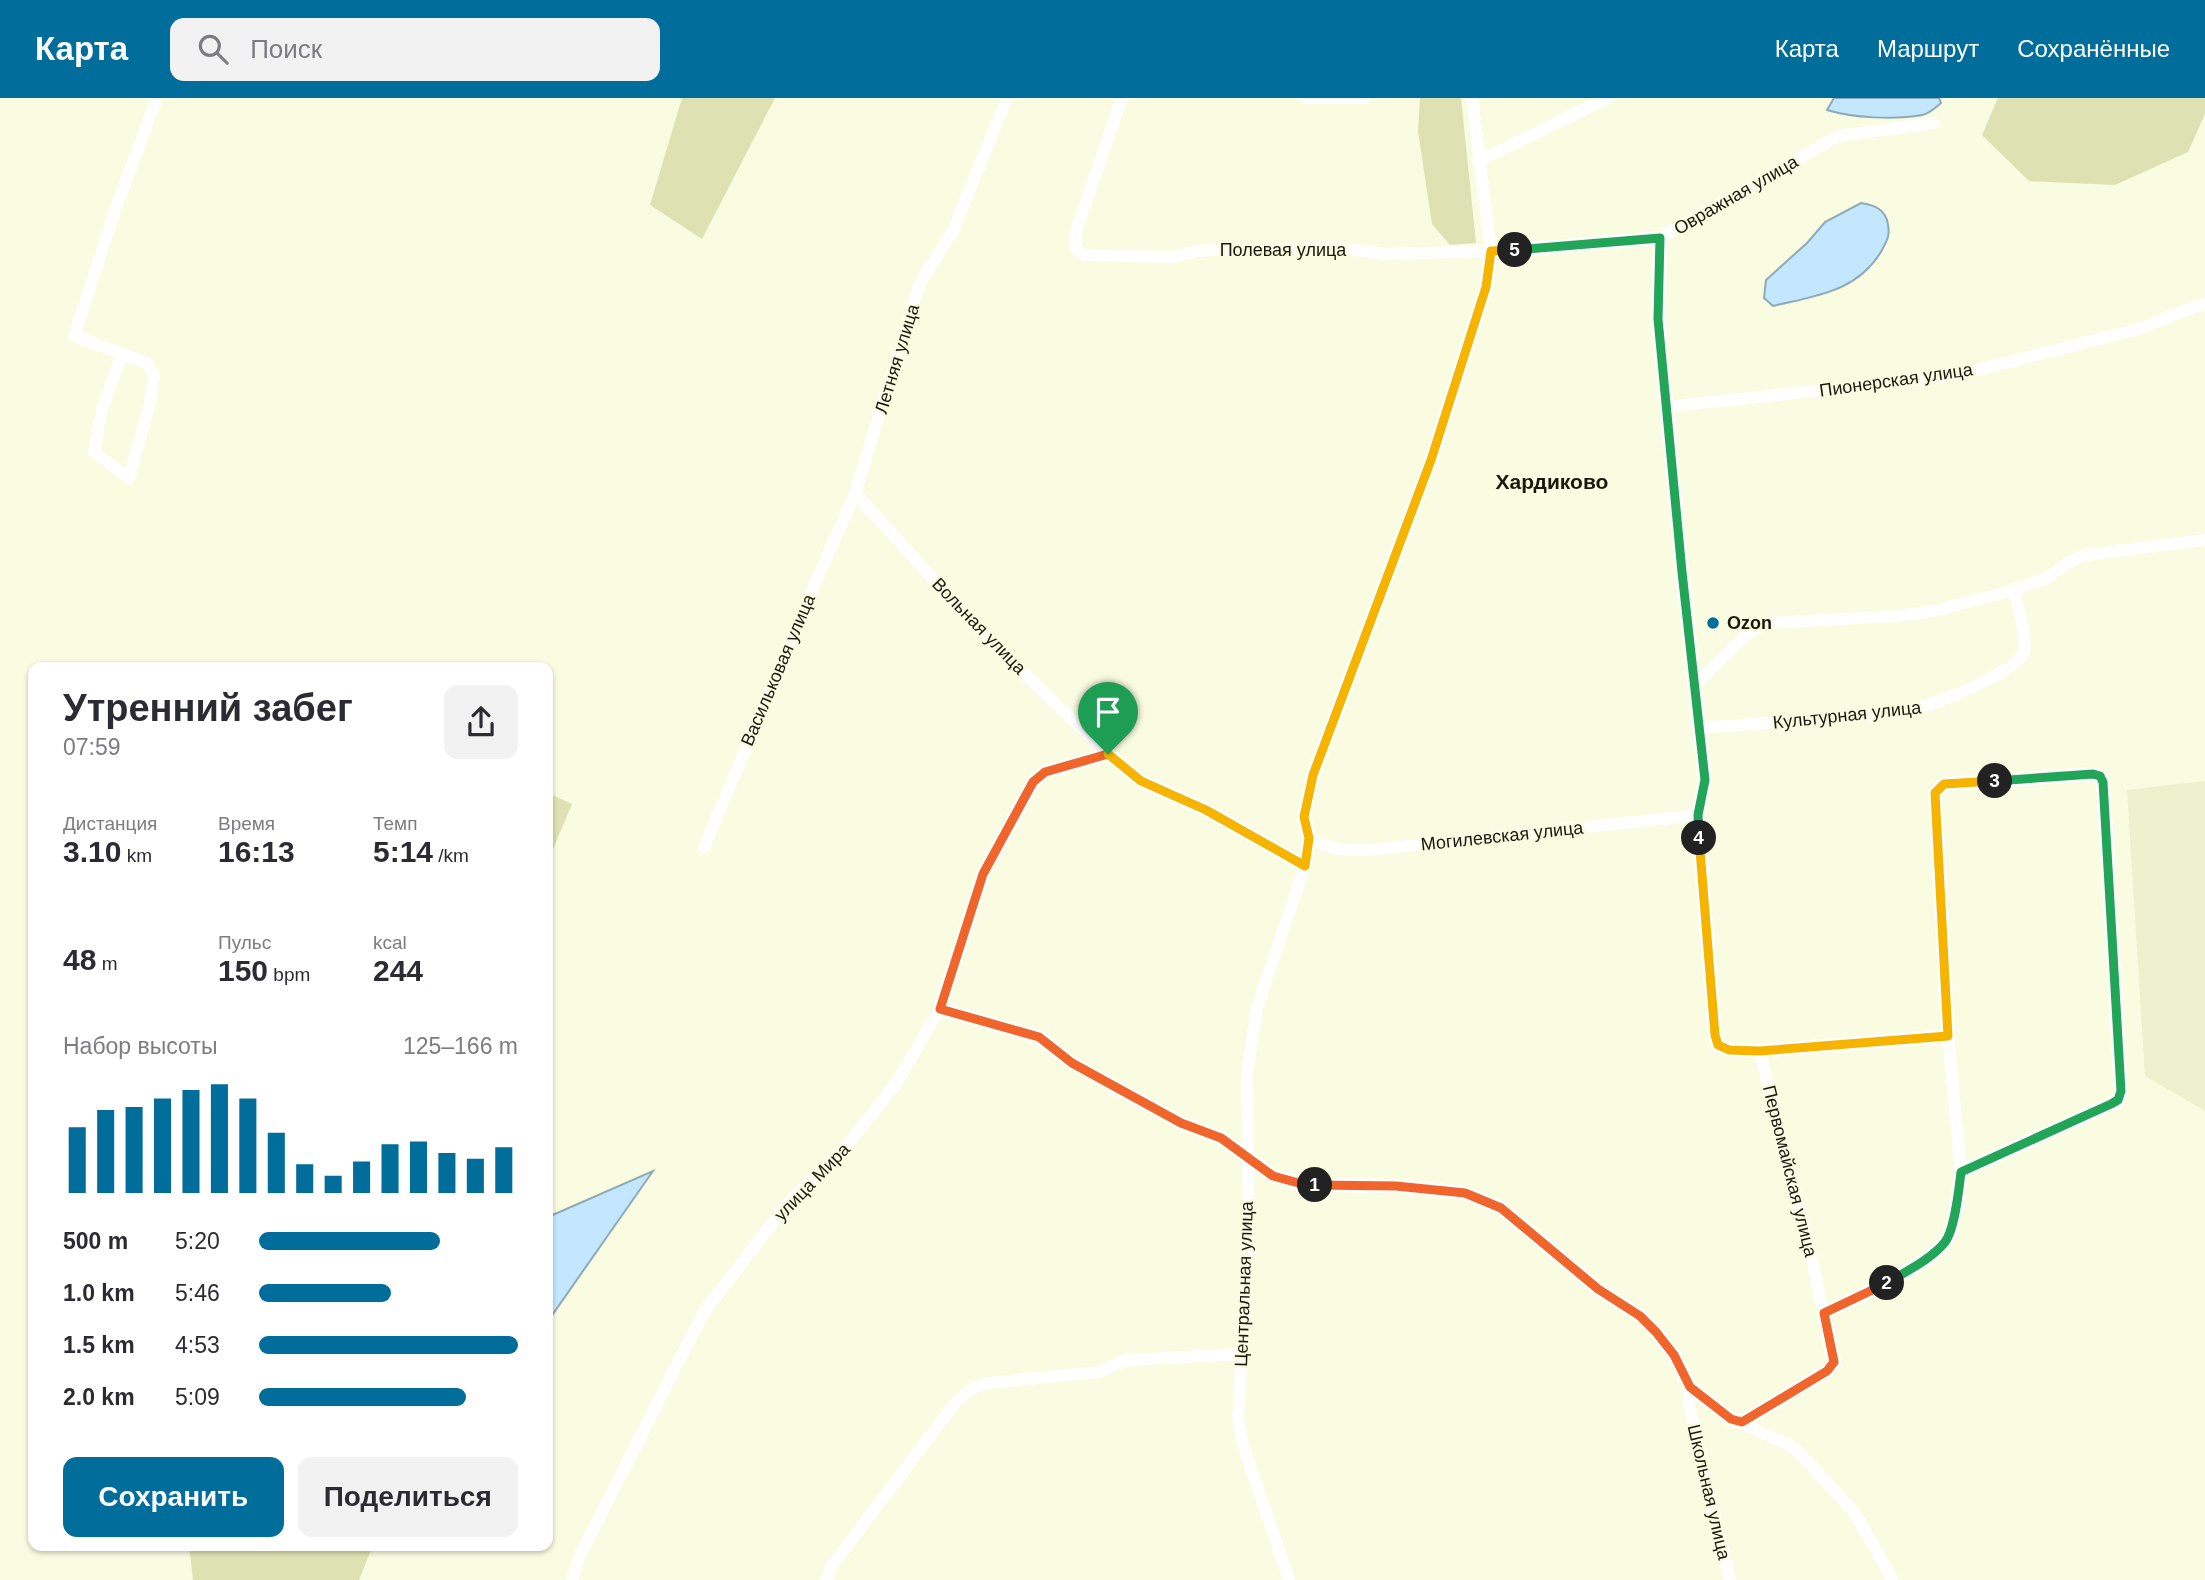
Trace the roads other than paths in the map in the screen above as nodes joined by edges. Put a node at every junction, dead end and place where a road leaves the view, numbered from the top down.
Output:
1 (157, 98) edge
2 (1007, 98) edge
3 (1122, 98) edge
4 (1305, 98) edge
5 (1365, 98) edge
6 (1472, 98) edge
7 (1608, 98) edge
8 (1934, 123) dead end
9 (1478, 161) junction
10 (1660, 238) junction
11 (1491, 251) junction
12 (2203, 305) edge
13 (122, 354) junction
14 (1666, 407) junction
15 (855, 493) junction
16 (2205, 540) edge
17 (2014, 590) junction
18 (1694, 686) junction
19 (1699, 728) junction
20 (1108, 754) junction
21 (1698, 815) junction
22 (1309, 838) junction
23 (704, 848) dead end
24 (1305, 866) junction
25 (940, 1009) junction
26 (1948, 1036) junction
27 (1760, 1051) junction
28 (1246, 1157) junction
29 (1961, 1172) junction
30 (1824, 1313) junction
31 (1243, 1354) junction
32 (1690, 1387) junction
33 (1742, 1422) junction
34 (572, 1580) edge
35 (826, 1580) edge
36 (1289, 1580) edge
37 (1730, 1580) edge
38 (1893, 1580) edge

1 - 13 street
2 - 15 street, Летняя улица
3 - 11 street, Полевая улица
4 - 5 street
6 - 9 street, Центральная улица
7 - 9 street
8 - 10 street, Овражная улица
9 - 11 street, Центральная улица
10 - 11 street, Овражная улица
10 - 14 street
11 - 22 street, Центральная улица
12 - 14 street, Пионерская улица
13 - 13 street
14 - 18 street
15 - 20 street, Вольная улица
15 - 23 street, Васильковая улица
16 - 17 street
17 - 18 street
17 - 19 street, Культурная улица
18 - 19 street
19 - 21 street
20 - 24 street, Вольная улица
20 - 25 street, улица Мира
21 - 22 street, Могилевская улица
21 - 27 street
22 - 24 street, Центральная улица
24 - 28 street, Центральная улица
25 - 28 street, Школьная улица
25 - 34 street, улица Мира
26 - 27 street
26 - 29 street
26 - 29 street
27 - 30 street, Первомайская улица
28 - 31 street, Центральная улица
28 - 32 street, Школьная улица
29 - 30 street
30 - 33 street, Первомайская улица
31 - 35 street
31 - 36 street, Центральная улица
32 - 33 street
32 - 37 street, Школьная улица
33 - 38 street

